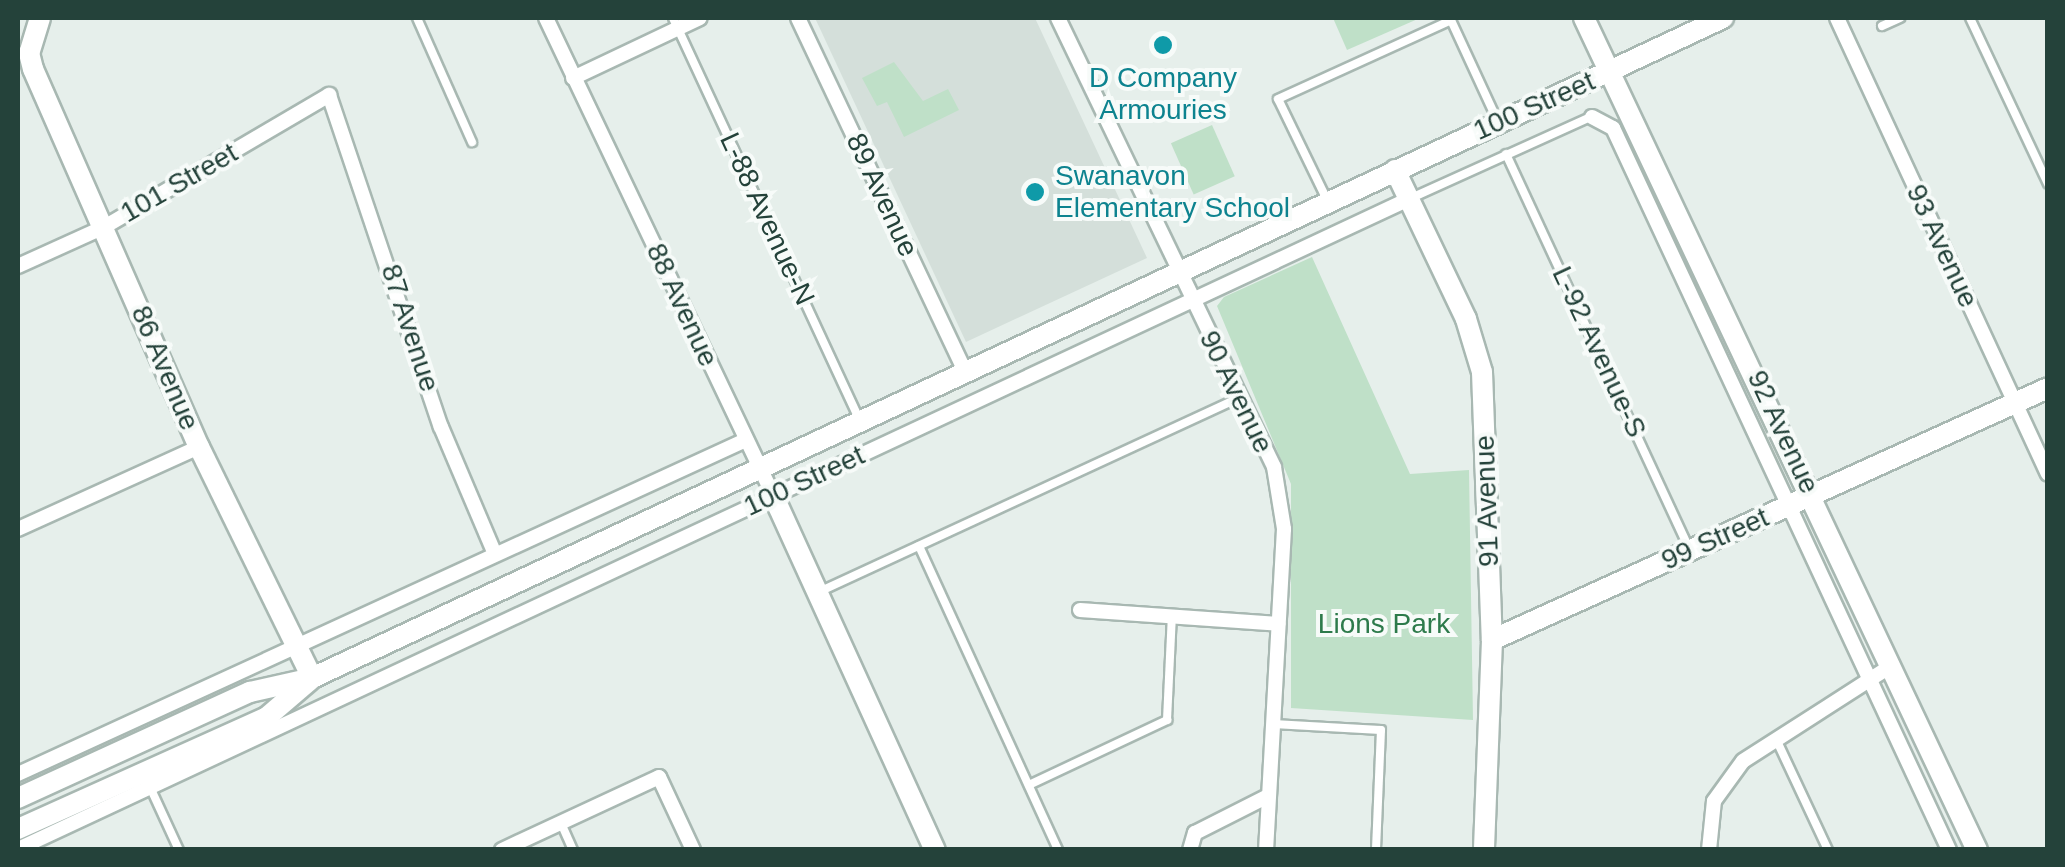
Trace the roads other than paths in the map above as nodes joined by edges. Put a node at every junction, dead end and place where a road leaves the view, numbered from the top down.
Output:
1 (40, 18) edge
2 (418, 18) edge
3 (546, 18) edge
4 (700, 18) edge
5 (798, 18) edge
6 (1058, 18) edge
7 (1584, 18) edge
8 (1837, 18) edge
9 (1900, 18) edge
10 (1970, 18) edge
11 (1451, 19) edge
12 (1714, 19) edge
13 (676, 23) edge
14 (1882, 26) dead end
15 (1614, 70) junction
16 (573, 78) junction
17 (334, 101) joint
18 (1592, 116) joint
19 (1498, 122) junction
20 (472, 142) dead end
21 (1506, 154) junction
22 (1396, 170) junction
23 (2048, 184) edge
24 (1670, 190) junction
25 (1409, 199) junction
26 (1648, 200) junction
27 (1328, 202) junction
28 (106, 226) junction
29 (18, 266) edge
30 (1177, 272) junction
31 (1192, 302) junction
32 (965, 372) junction
33 (2048, 388) edge
34 (1239, 398) junction
35 (2014, 403) junction
36 (860, 421) junction
37 (746, 440) junction
38 (198, 447) junction
39 (760, 468) junction
40 (2048, 474) edge
41 (773, 495) junction
42 (1813, 495) junction
43 (1789, 506) junction
44 (18, 529) edge
45 (918, 546) junction
46 (1690, 550) junction
47 (494, 552) junction
48 (818, 593) junction
49 (1080, 610) dead end
50 (1172, 615) junction
51 (1279, 624) junction
52 (1492, 640) junction
53 (296, 644) junction
54 (1891, 666) junction
55 (312, 678) junction
56 (1870, 679) junction
57 (1272, 724) junction
58 (1772, 742) junction
59 (18, 774) edge
60 (1029, 785) junction
61 (150, 787) junction
62 (1268, 796) junction
63 (18, 798) edge
64 (560, 822) junction
65 (35, 835) edge
66 (18, 849) edge
67 (179, 850) edge
68 (502, 850) edge
69 (574, 850) edge
70 (693, 850) edge
71 (935, 850) edge
72 (1058, 850) edge
73 (1190, 850) edge
74 (1266, 850) edge
75 (1376, 850) edge
76 (1484, 850) edge
77 (1709, 850) edge
78 (1828, 850) edge
79 (1949, 850) edge
80 (1977, 850) edge

1 - 28 street, 86 Avenue
2 - 20 lane
3 - 16 street, 88 Avenue
4 - 13 street
5 - 32 street, 89 Avenue
6 - 30 street, 90 Avenue
7 - 15 street, 92 Avenue
8 - 35 street, 93 Avenue
9 - 14 lane
10 - 23 lane
11 - 19 lane
11 - 27 lane
12 - 15 street, 100 Street
13 - 16 street
13 - 36 lane, L-88 Avenue-N
15 - 19 street, 100 Street
15 - 24 street, 92 Avenue
16 - 37 street, 88 Avenue
17 - 28 street, 101 Street
17 - 47 street, 87 Avenue
18 - 21 lane, 100 Street
18 - 26 street, 92 Avenue
19 - 22 street, 100 Street
21 - 25 lane, 100 Street
21 - 46 lane, L-92 Avenue-S
22 - 25 street, 91 Avenue
22 - 27 street, 100 Street
24 - 26 lane
24 - 42 street, 92 Avenue
25 - 31 street, 100 Street
25 - 52 street, 91 Avenue
26 - 43 street, 92 Avenue
27 - 30 street, 100 Street
28 - 29 street, 101 Street
28 - 38 street, 86 Avenue
30 - 31 street, 90 Avenue
30 - 32 street, 100 Street
31 - 34 street, 90 Avenue
31 - 41 street, 100 Street
32 - 36 street, 100 Street
33 - 35 street, 99 Street
34 - 45 lane
34 - 51 street, 90 Avenue
35 - 40 street, 93 Avenue
35 - 42 street, 99 Street
36 - 39 street, 100 Street
37 - 39 street, 88 Avenue
37 - 47 street
38 - 44 street
38 - 53 street, 86 Avenue
39 - 41 street, 88 Avenue
39 - 55 street, 100 Street
41 - 48 street, 88 Avenue
41 - 61 street, 100 Street
42 - 43 street, 99 Street
42 - 54 street, 92 Avenue
43 - 46 street, 99 Street
43 - 56 street, 92 Avenue
45 - 48 lane
45 - 60 lane
46 - 52 street, 99 Street
47 - 53 street
48 - 71 street, 88 Avenue
49 - 50 street
50 - 51 street
50 - 60 lane
51 - 57 street, 90 Avenue
52 - 76 street, 91 Avenue
53 - 55 street, 86 Avenue
53 - 59 street
54 - 56 street
54 - 80 street, 92 Avenue
55 - 63 street, 100 Street
55 - 65 street, 100 Street
56 - 58 street
56 - 79 street, 92 Avenue
57 - 62 street, 90 Avenue
57 - 75 lane
58 - 77 street
58 - 78 lane
60 - 72 lane
61 - 65 street, 100 Street
61 - 67 lane
62 - 73 street
62 - 74 street, 90 Avenue
64 - 68 street
64 - 69 lane
64 - 70 street
65 - 66 street, 100 Street

